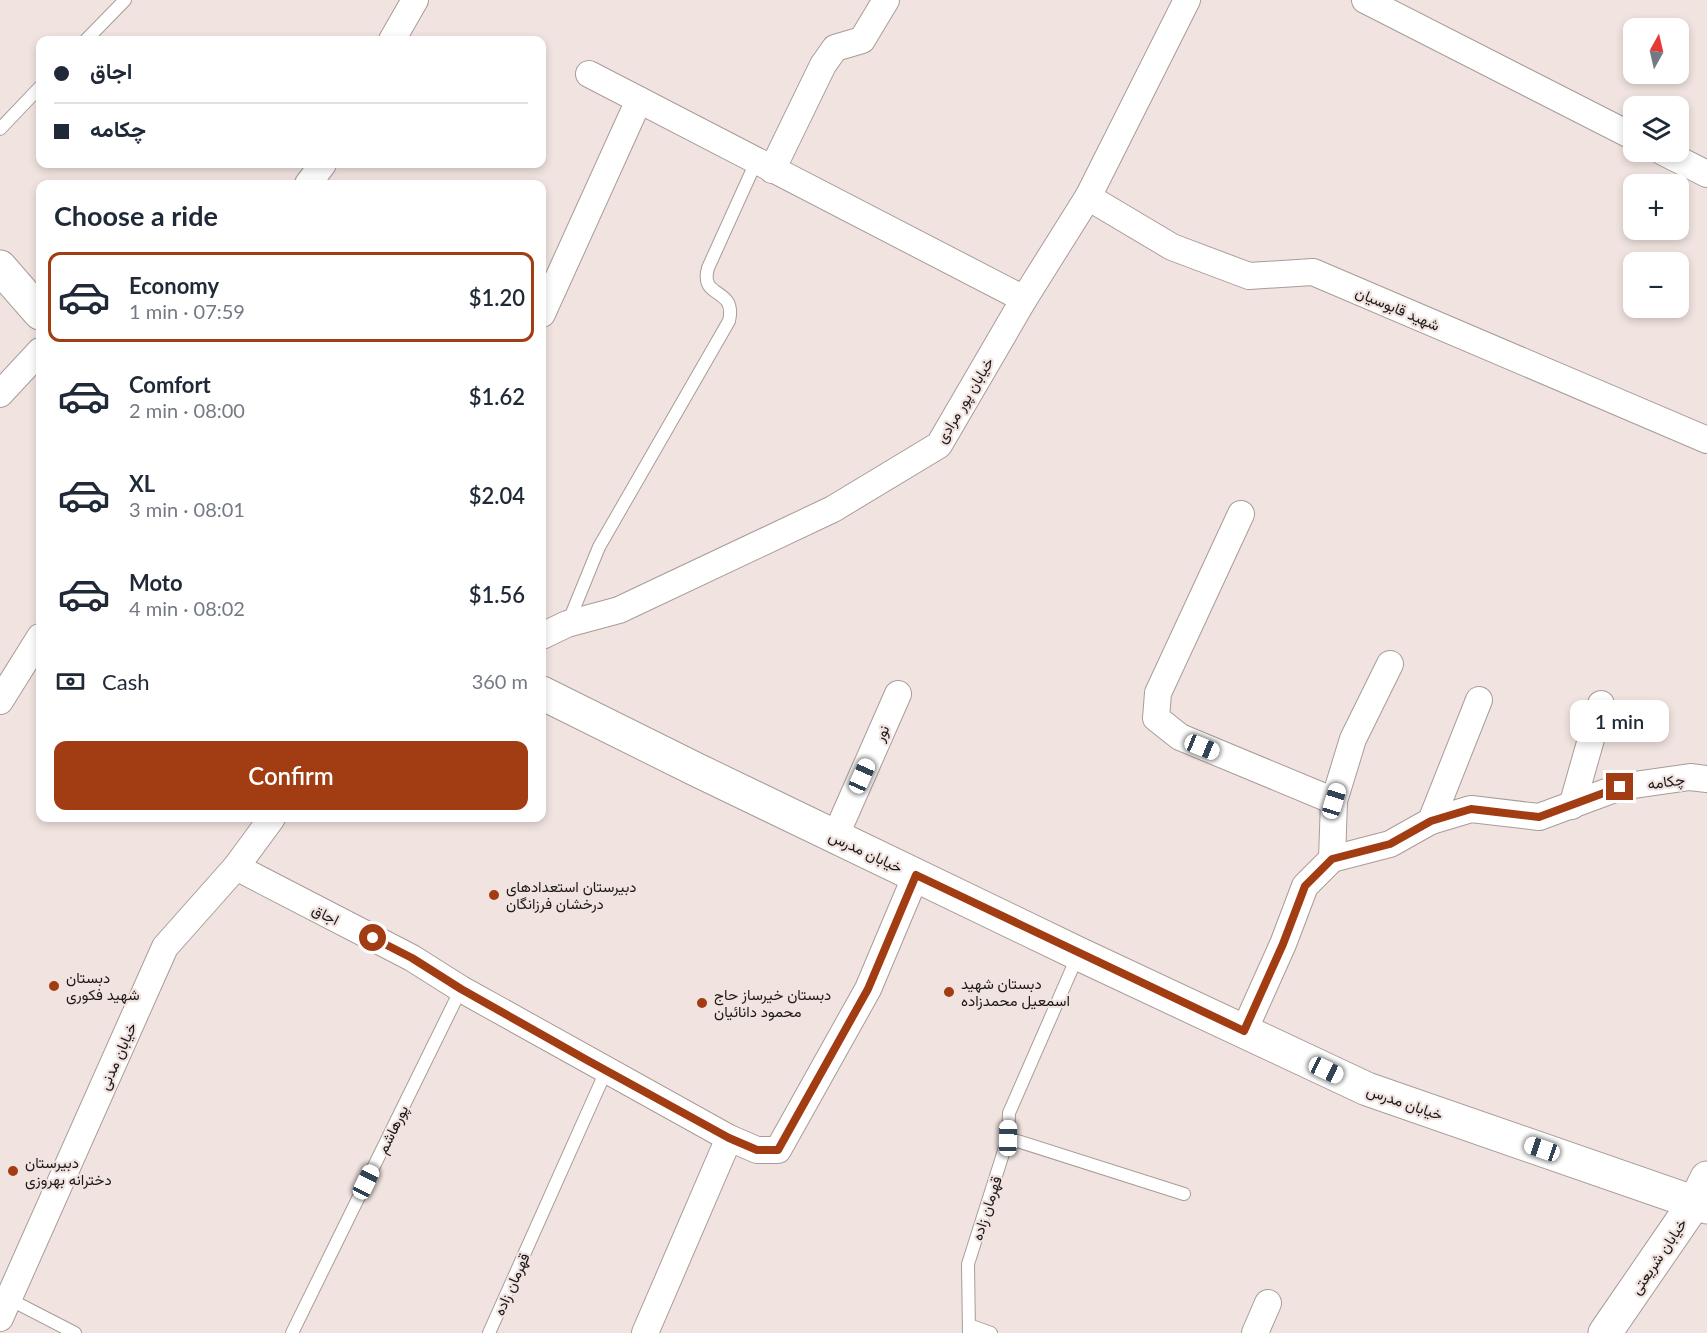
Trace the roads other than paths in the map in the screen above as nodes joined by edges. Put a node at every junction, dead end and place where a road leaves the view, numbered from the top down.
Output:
1 (125, 0) edge
2 (415, 0) edge
3 (886, 0) edge
4 (1187, 0) edge
5 (1365, 0) edge
6 (90, 36) edge
7 (394, 36) edge
8 (589, 74) dead end
9 (36, 91) edge
10 (639, 100) junction
11 (0, 129) edge
12 (1623, 131) edge
13 (1683, 162) edge
14 (764, 166) junction
15 (1707, 174) edge
16 (1088, 197) junction
17 (0, 267) edge
18 (1024, 299) junction
19 (546, 305) edge
20 (36, 308) edge
21 (36, 355) edge
22 (0, 394) edge
23 (1707, 440) edge
24 (1241, 514) dead end
25 (567, 624) junction
26 (546, 634) edge
27 (36, 643) edge
28 (1390, 664) dead end
29 (898, 694) dead end
30 (546, 695) edge
31 (1479, 700) dead end
32 (0, 701) edge
33 (1601, 704) dead end
34 (1707, 779) edge
35 (1334, 801) junction
36 (1572, 806) junction
37 (1431, 821) junction
38 (269, 822) edge
39 (836, 837) junction
40 (1332, 859) junction
41 (236, 867) junction
42 (916, 875) junction
43 (1079, 954) junction
44 (461, 989) junction
45 (1244, 1031) junction
46 (606, 1071) junction
47 (729, 1138) junction
48 (1008, 1138) junction
49 (1184, 1194) dead end
50 (1703, 1196) edge
51 (1268, 1303) dead end
52 (4, 1309) edge
53 (969, 1329) edge
54 (75, 1333) edge
55 (292, 1333) edge
56 (489, 1333) edge
57 (645, 1333) edge
58 (992, 1333) edge
59 (1255, 1333) edge
60 (1605, 1333) edge

1 - 6 lane
2 - 7 street
3 - 14 street
4 - 16 street, خیابان پور مرادی
5 - 12 street
8 - 10 street
9 - 11 lane
10 - 14 street
10 - 19 street
13 - 15 street
14 - 18 street
14 - 25 lane
16 - 18 street, خیابان پور مرادی
16 - 23 street, شهید قابوسیان
17 - 20 main road
18 - 25 street, خیابان پور مرادی
21 - 22 street
24 - 35 street
25 - 26 street, خیابان پور مرادی
27 - 32 street
28 - 35 street
29 - 39 street, نور
30 - 39 main road, خیابان مدرس
31 - 37 street
33 - 36 street
34 - 36 street, چکامه
35 - 40 street
36 - 37 street, چکامه
37 - 40 street, چکامه
38 - 41 street, خیابان مدنی
39 - 42 main road, خیابان مدرس
40 - 45 street
41 - 44 street, اجاق
41 - 52 street, خیابان مدنی
42 - 43 main road, خیابان مدرس
42 - 47 street, اجاق
43 - 45 main road, خیابان مدرس
43 - 48 lane, قهرمان زاده
44 - 46 street, اجاق
44 - 55 lane, پورهاشم
45 - 50 main road, خیابان مدرس
46 - 47 street, اجاق
46 - 56 lane, قهرمان زاده
47 - 57 street
48 - 49 lane
48 - 53 lane, قهرمان زاده
50 - 60 main road, خیابان شریعتی
51 - 59 street
52 - 54 lane
53 - 58 lane

